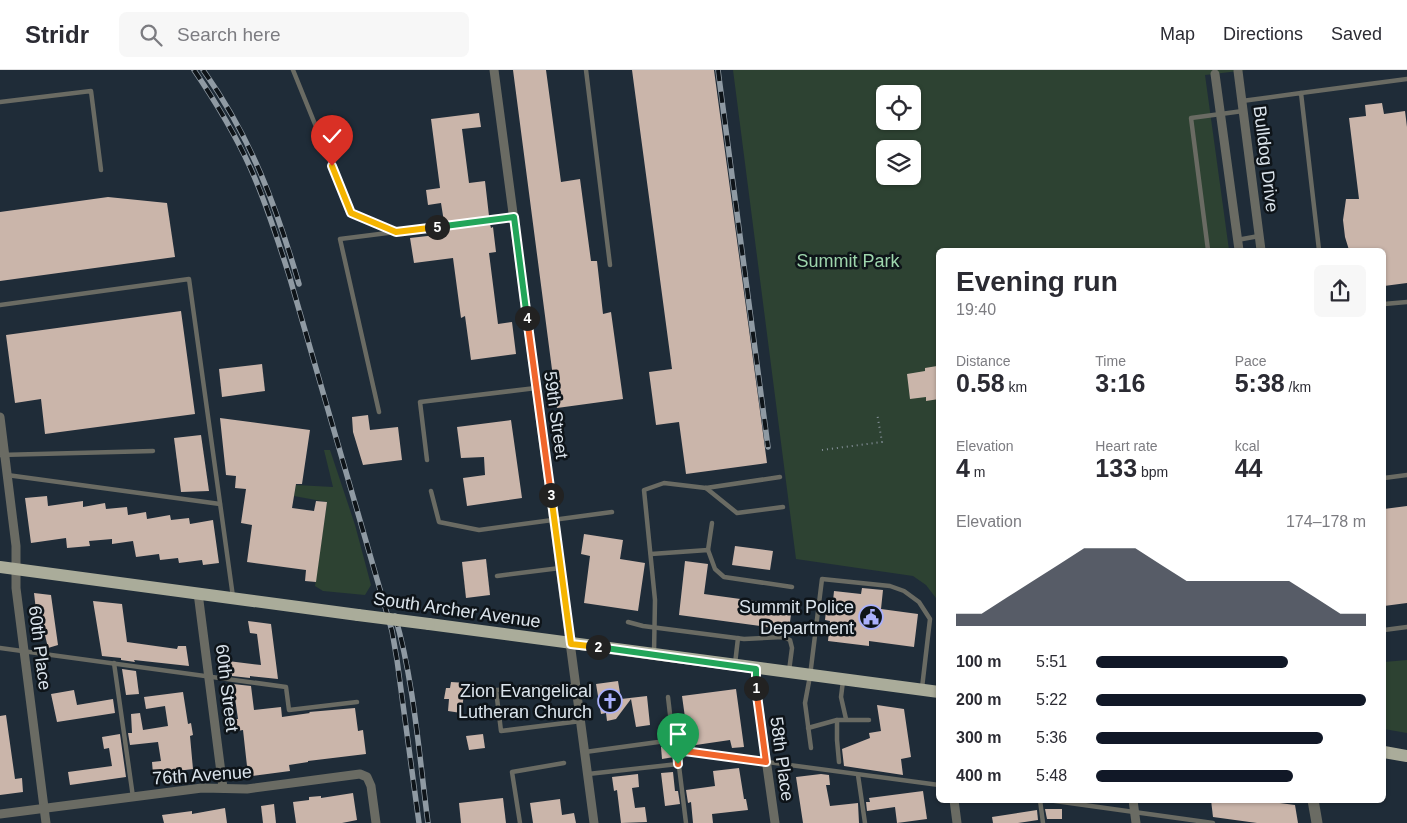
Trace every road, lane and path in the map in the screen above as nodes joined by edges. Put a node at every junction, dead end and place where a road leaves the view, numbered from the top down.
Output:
1 (294, 70) edge
2 (494, 70) edge
3 (586, 70) edge
4 (1238, 71) edge
5 (1215, 74) dead end
6 (1407, 79) edge
7 (1301, 93) junction
8 (1242, 101) junction
9 (0, 102) edge
10 (1243, 111) junction
11 (1220, 114) junction
12 (100, 170) dead end
13 (514, 217) junction
14 (396, 232) junction
15 (1259, 236) junction
16 (1238, 240) junction
17 (1208, 248) edge
18 (1239, 248) edge
19 (1261, 248) edge
20 (1319, 248) edge
21 (610, 265) dead end
22 (1407, 302) edge
23 (1386, 304) edge
24 (0, 305) edge
25 (536, 388) junction
26 (379, 412) dead end
27 (877, 413) dead end
28 (0, 417) edge
29 (822, 450) dead end
30 (153, 451) dead end
31 (2, 455) edge
32 (427, 460) dead end
33 (1407, 475) edge
34 (7, 476) junction
35 (780, 477) dead end
36 (1386, 478) edge
37 (706, 488) junction
38 (432, 491) dead end
39 (220, 504) junction
40 (783, 507) dead end
41 (612, 512) dead end
42 (554, 520) junction
43 (712, 523) dead end
44 (708, 550) junction
45 (651, 554) junction
46 (0, 567) edge
47 (560, 568) junction
48 (16, 569) junction
49 (498, 576) dead end
50 (792, 587) dead end
51 (198, 592) junction
52 (233, 597) junction
53 (628, 622) dead end
54 (1407, 627) edge
55 (655, 628) junction
56 (1386, 630) edge
57 (738, 638) junction
58 (571, 644) junction
59 (0, 648) edge
60 (24, 652) junction
61 (654, 655) junction
62 (114, 662) junction
63 (734, 666) junction
64 (756, 669) junction
65 (789, 673) junction
66 (209, 676) junction
67 (810, 676) junction
68 (843, 680) junction
69 (576, 686) junction
70 (922, 690) junction
71 (936, 692) edge
72 (668, 698) dead end
73 (357, 702) dead end
74 (846, 719) junction
75 (837, 720) junction
76 (869, 720) dead end
77 (581, 721) junction
78 (808, 728) junction
79 (811, 748) dead end
80 (585, 752) junction
81 (1386, 752) edge
82 (1407, 756) edge
83 (766, 762) junction
84 (839, 762) dead end
85 (564, 763) dead end
86 (678, 764) junction
87 (588, 774) junction
88 (858, 775) junction
89 (936, 786) edge
90 (224, 788) junction
91 (133, 796) junction
92 (954, 803) edge
93 (1040, 803) edge
94 (1068, 803) edge
95 (1132, 803) edge
96 (1314, 803) edge
97 (44, 808) junction
98 (1134, 813) junction
99 (0, 814) edge
100 (46, 823) edge
101 (376, 823) edge
102 (520, 823) edge
103 (594, 823) edge
104 (686, 823) edge
105 (775, 823) edge
106 (865, 823) edge
107 (957, 823) edge
108 (1043, 823) edge
109 (1136, 823) edge
110 (1213, 823) edge
111 (1317, 823) edge

1 - 14 lane
2 - 13 street, 59th Street
3 - 21 lane
4 - 8 street, Bulldog Drive
5 - 11 street
6 - 7 lane
7 - 8 lane
7 - 20 lane
8 - 10 street, Bulldog Drive
9 - 12 lane
10 - 11 lane
10 - 15 street, Bulldog Drive
11 - 16 street
11 - 17 lane
13 - 14 lane
13 - 25 street, 59th Street
14 - 26 lane
15 - 16 lane
15 - 19 street, Bulldog Drive
16 - 18 street
22 - 23 lane
24 - 39 lane
25 - 32 lane
25 - 42 street, 59th Street
27 - 29 path
28 - 31 street, 60th Place
30 - 31 lane
31 - 34 street, 60th Place
33 - 36 lane
34 - 39 lane
34 - 48 street, 60th Place
35 - 37 lane
37 - 40 lane
37 - 45 lane
38 - 42 lane
39 - 52 lane
41 - 42 lane
42 - 47 street, 59th Street
43 - 44 lane
44 - 45 lane
44 - 50 lane
45 - 55 lane
46 - 48 main road, South Archer Avenue
47 - 49 lane
47 - 58 street, 59th Street
48 - 51 main road, South Archer Avenue
48 - 60 street, 60th Place
51 - 52 main road, South Archer Avenue
51 - 66 street, 60th Street
52 - 58 main road, South Archer Avenue, bridge
53 - 55 lane
54 - 56 lane
55 - 57 lane
55 - 61 lane
57 - 63 lane
57 - 65 lane
58 - 61 main road, South Archer Avenue
58 - 69 street, 59th Street
59 - 60 lane
60 - 62 lane
60 - 97 street, 60th Place
61 - 63 main road, South Archer Avenue
62 - 66 lane
62 - 91 lane
63 - 64 main road, South Archer Avenue
64 - 65 main road, South Archer Avenue
64 - 83 street, 58th Place
65 - 67 main road, South Archer Avenue
66 - 73 lane
66 - 90 street, 60th Street
67 - 68 main road, South Archer Avenue
67 - 70 lane
67 - 78 lane
68 - 70 main road, South Archer Avenue
68 - 74 lane
69 - 77 street, 59th Street
69 - 77 lane
70 - 71 main road, South Archer Avenue
72 - 80 lane
74 - 75 lane
74 - 76 lane
75 - 78 lane
75 - 84 lane
77 - 80 street, 59th Street
78 - 79 lane
80 - 87 street, 59th Street
81 - 82 main road
83 - 86 lane
83 - 88 lane
83 - 105 street, 58th Place
85 - 102 lane
86 - 87 lane
86 - 104 lane
87 - 103 street, 59th Street
88 - 89 lane
88 - 106 lane
90 - 91 street, 76th Avenue
90 - 101 street, 76th Avenue
91 - 97 street, 76th Avenue
92 - 107 street
93 - 108 lane
94 - 98 lane
95 - 98 street
96 - 111 street
97 - 99 street, 76th Avenue
97 - 100 street, 60th Place
98 - 109 street
98 - 110 lane

